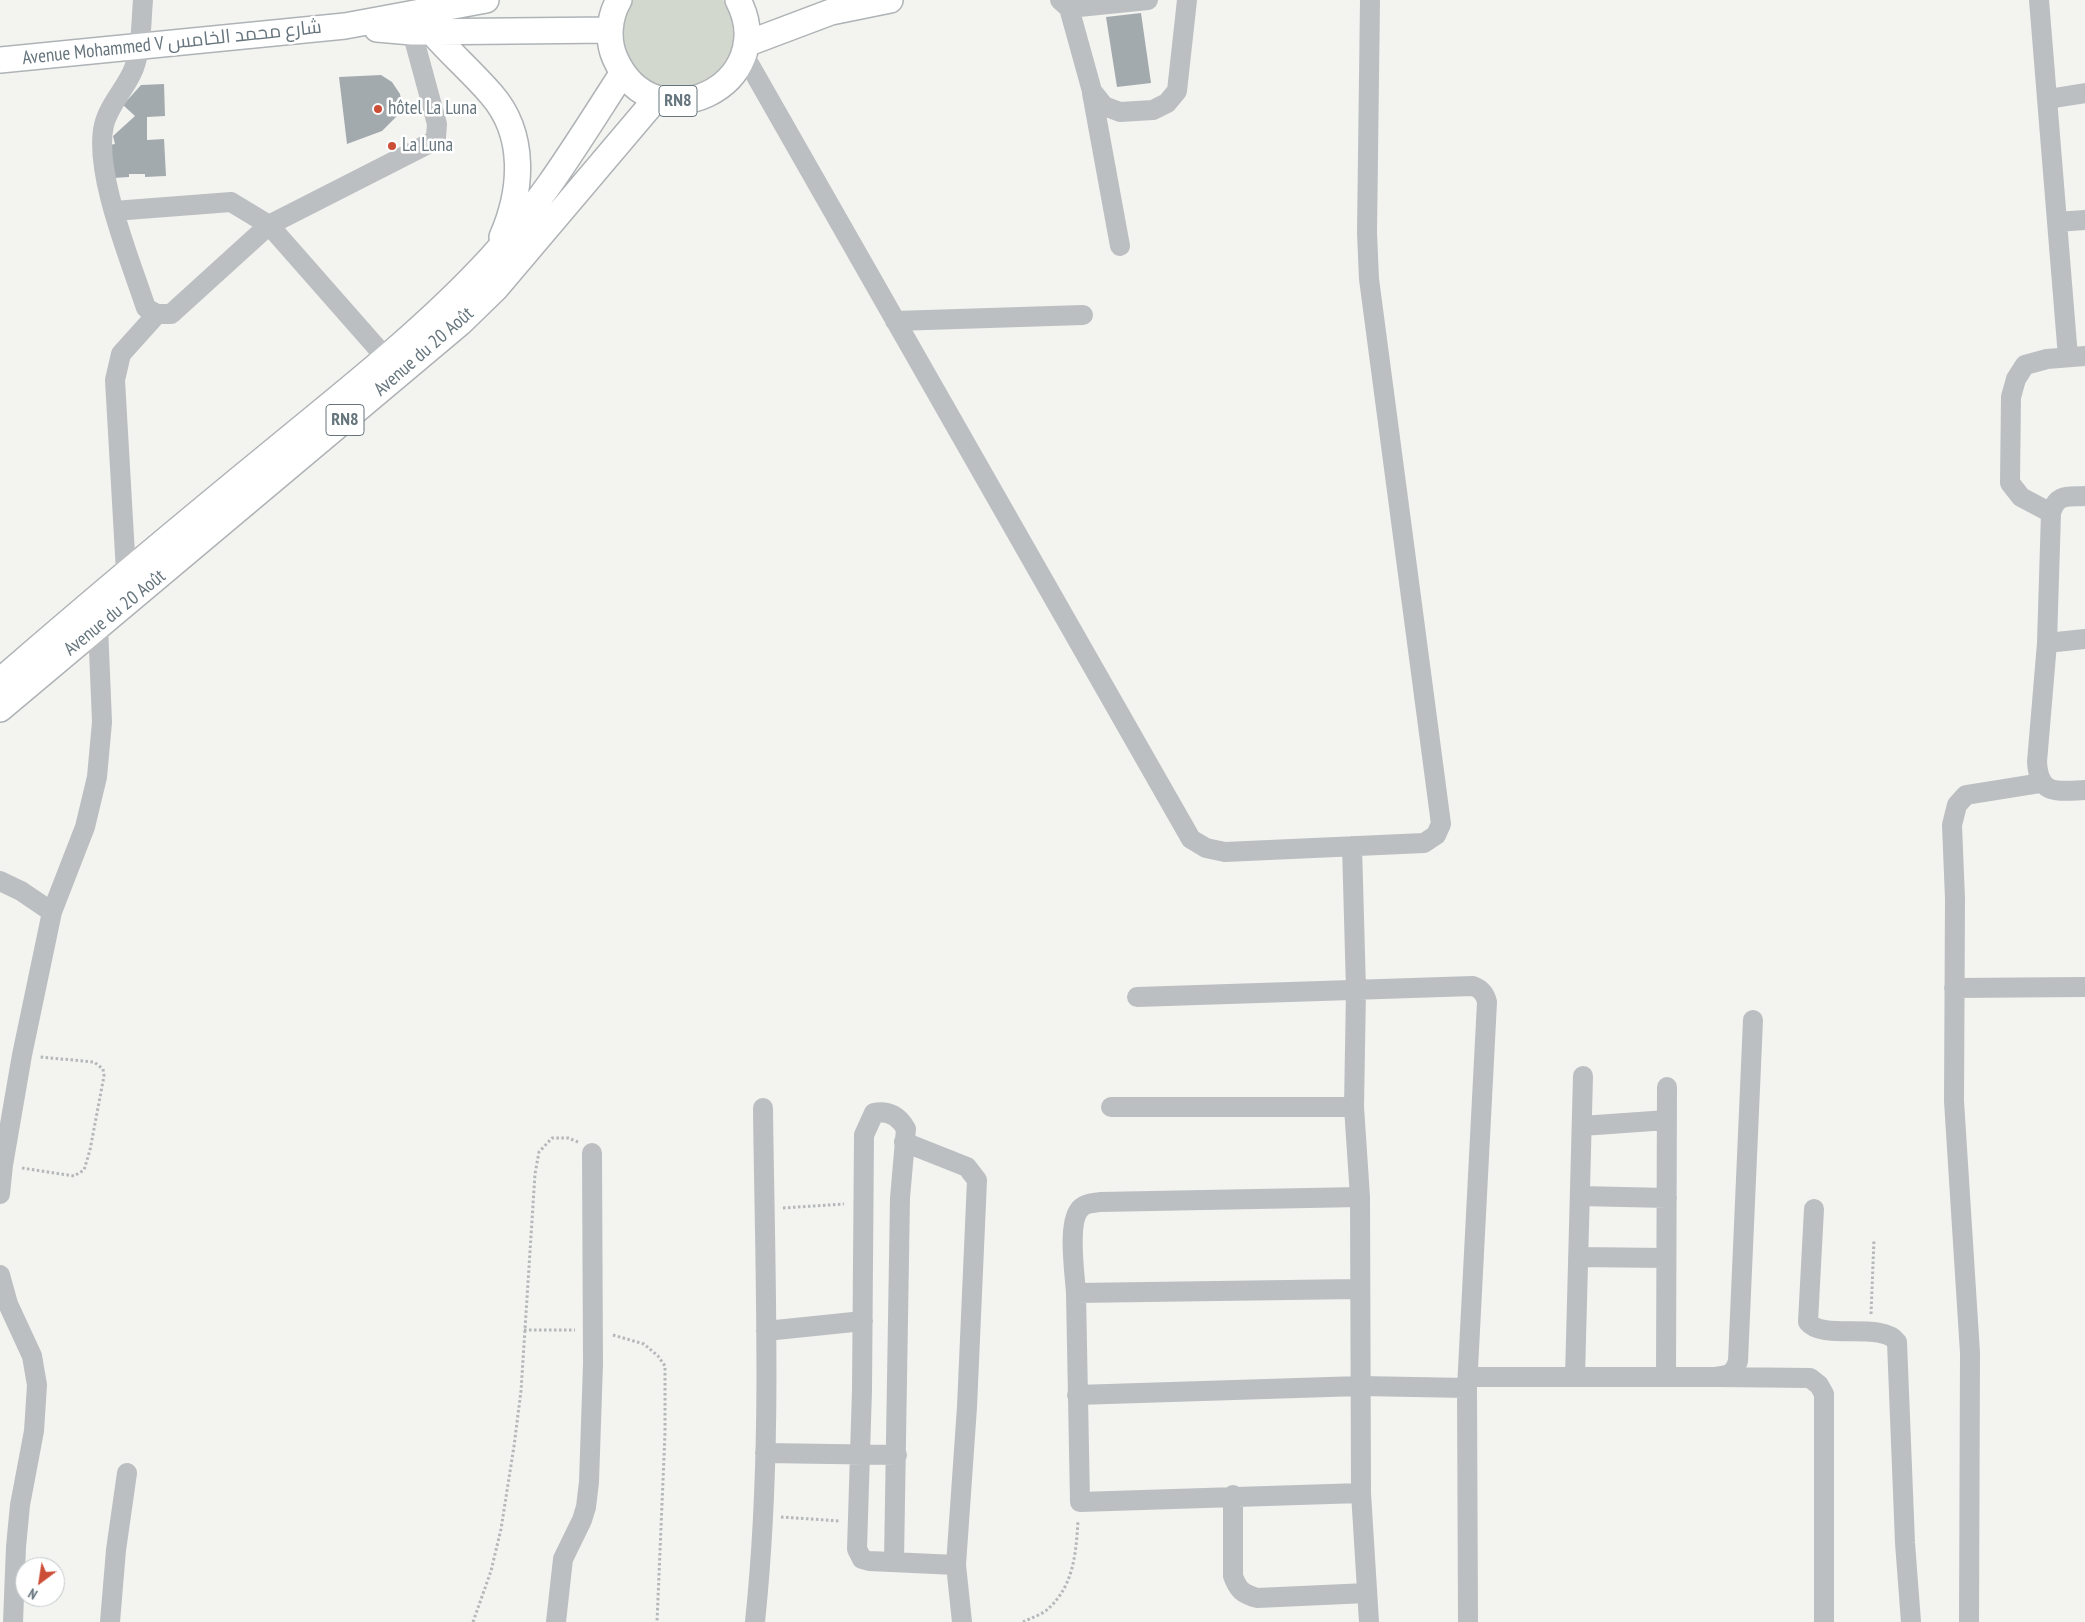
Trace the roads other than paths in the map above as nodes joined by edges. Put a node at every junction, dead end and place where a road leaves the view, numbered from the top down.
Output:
1 (143, 0) edge
2 (486, 0) edge
3 (619, 0) edge
4 (738, 0) edge
5 (890, 0) edge
6 (1148, 0) edge
7 (1187, 0) edge
8 (1370, 0) edge
9 (2039, 0) edge
10 (1065, 4) edge
11 (345, 26) junction
12 (610, 30) junction
13 (421, 31) junction
14 (140, 45) junction
15 (745, 49) junction
16 (0, 60) edge
17 (622, 74) junction
18 (1092, 91) junction
19 (2085, 93) edge
20 (656, 98) junction
21 (2048, 99) junction
22 (114, 211) junction
23 (2085, 220) edge
24 (2056, 222) junction
25 (269, 225) junction
26 (1120, 246) dead end
27 (493, 256) junction
28 (157, 314) junction
29 (1083, 316) dead end
30 (895, 320) junction
31 (2077, 357) edge
32 (386, 358) junction
33 (2085, 496) edge
34 (2051, 513) junction
35 (126, 572) junction
36 (98, 626) junction
37 (2085, 639) edge
38 (2047, 643) junction
39 (0, 681) edge
40 (0, 709) edge
41 (2041, 783) junction
42 (2085, 790) edge
43 (1352, 846) junction
44 (0, 881) edge
45 (52, 912) junction
46 (1954, 988) junction
47 (2085, 988) edge
48 (1356, 990) junction
49 (1137, 997) dead end
50 (1753, 1020) dead end
51 (1583, 1076) dead end
52 (1667, 1087) dead end
53 (1111, 1107) dead end
54 (1354, 1107) junction
55 (763, 1108) dead end
56 (1667, 1120) junction
57 (1582, 1126) junction
58 (904, 1142) junction
59 (592, 1153) road end
60 (0, 1194) edge
61 (1580, 1196) junction
62 (1360, 1197) junction
63 (1667, 1198) junction
64 (1814, 1209) dead end
65 (1578, 1257) junction
66 (1666, 1258) junction
67 (0, 1275) edge
68 (1358, 1289) junction
69 (1076, 1293) junction
70 (863, 1321) junction
71 (766, 1331) junction
72 (1575, 1377) junction
73 (1666, 1377) junction
74 (1714, 1377) junction
75 (1468, 1382) junction
76 (1360, 1386) junction
77 (1077, 1396) junction
78 (765, 1453) junction
79 (860, 1455) junction
80 (897, 1455) junction
81 (127, 1473) dead end
82 (1361, 1493) junction
83 (1233, 1496) junction
84 (894, 1561) junction
85 (956, 1565) junction
86 (1367, 1593) junction
87 (13, 1622) edge
88 (110, 1622) edge
89 (556, 1622) edge
90 (755, 1622) edge
91 (962, 1622) edge
92 (1369, 1622) edge
93 (1468, 1622) edge
94 (1824, 1622) edge
95 (1911, 1622) edge
96 (1969, 1622) edge

1 - 14 street
2 - 11 main road, Avenue Mohammed V شارع محمد الخامس
3 - 12 main road, RN8
4 - 15 main road
5 - 15 main road
6 - 10 street
7 - 18 street
8 - 43 street
9 - 21 street
10 - 18 street
11 - 13 main road, Avenue Mohammed V شارع محمد الخامس
11 - 14 main road, Avenue Mohammed V شارع محمد الخامس
12 - 13 main road, Avenue Mohammed V شارع محمد الخامس
12 - 17 main road, RN8
13 - 25 street
13 - 27 main road
14 - 16 main road, Avenue Mohammed V شارع محمد الخامس
14 - 22 street
15 - 20 main road, RN8
15 - 30 street
17 - 20 main road, RN8
17 - 27 main road, Avenue du 20 Août / RN8
18 - 26 street
19 - 21 street
20 - 36 main road, Avenue du 20 Août / RN8
21 - 24 street
22 - 25 street
22 - 28 street
23 - 24 street
24 - 31 street
25 - 28 street
25 - 32 street
27 - 32 main road, Avenue du 20 Août / RN8
28 - 35 street
29 - 30 street
30 - 43 street
31 - 34 street
32 - 35 main road, Avenue du 20 Août / RN8
33 - 34 street
34 - 38 street
35 - 39 main road, Avenue du 20 Août / RN8
36 - 40 main road, Avenue du 20 Août / RN8
36 - 45 street
37 - 38 street
38 - 41 street
41 - 42 street
41 - 46 street
43 - 48 street
44 - 45 street
45 - 60 street
46 - 47 street
46 - 96 street
48 - 49 street
48 - 54 street
48 - 75 street
50 - 74 street
51 - 57 street
52 - 56 street
53 - 54 street
54 - 62 street
55 - 71 street
56 - 57 street
56 - 63 street
57 - 61 street
58 - 70 street
58 - 80 street
58 - 85 street
59 - 89 street
61 - 63 street
61 - 65 street
62 - 68 street
62 - 69 street
63 - 66 street
64 - 95 street
65 - 66 street
65 - 72 street
66 - 73 street
67 - 87 street
68 - 69 street
68 - 76 street
69 - 77 street
70 - 71 street
70 - 79 street
71 - 78 street
72 - 73 street
72 - 75 street
73 - 74 street
74 - 94 street
75 - 76 street
75 - 93 street
76 - 77 street
76 - 82 street
77 - 83 street
78 - 79 street
78 - 90 street
79 - 80 street
79 - 84 street
80 - 84 street
81 - 88 street
82 - 83 street
82 - 86 street
83 - 86 street
84 - 85 street
85 - 91 street
86 - 92 street

